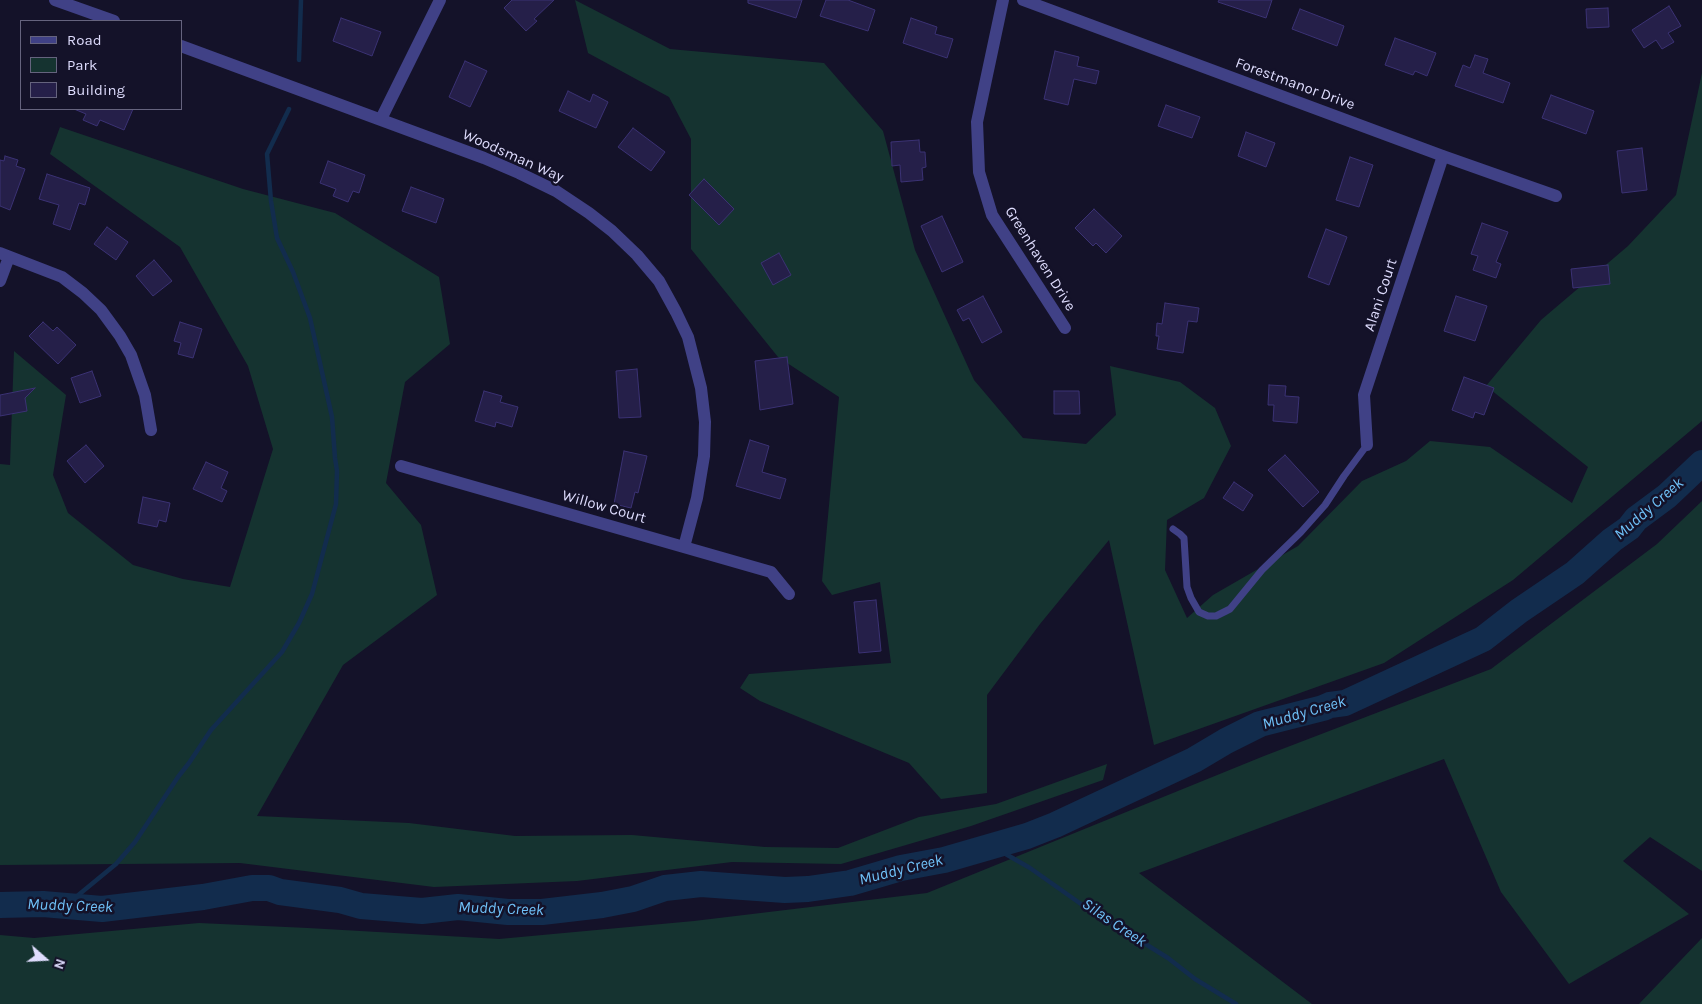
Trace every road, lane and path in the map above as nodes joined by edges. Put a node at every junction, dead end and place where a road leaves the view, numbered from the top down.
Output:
1 (56, 0) edge
2 (440, 0) edge
3 (1003, 0) edge
4 (1023, 0) edge
5 (111, 20) edge
6 (182, 46) edge
7 (381, 119) junction
8 (1444, 156) junction
9 (1556, 196) dead end
10 (4, 255) edge
11 (0, 281) edge
12 (1065, 328) dead end
13 (151, 430) dead end
14 (1367, 445) joint
15 (401, 466) dead end
16 (1173, 529) dead end
17 (684, 547) junction
18 (789, 594) dead end

1 - 5 street
2 - 7 street
3 - 12 street, Greenhaven Drive
4 - 8 street, Forestmanor Drive
6 - 7 street, Woodsman Way
7 - 17 street, Woodsman Way
8 - 9 street, Forestmanor Drive
8 - 14 street, Alani Court
10 - 11 street
10 - 13 street
14 - 16 lane
15 - 17 street, Willow Court
17 - 18 street, Willow Court

